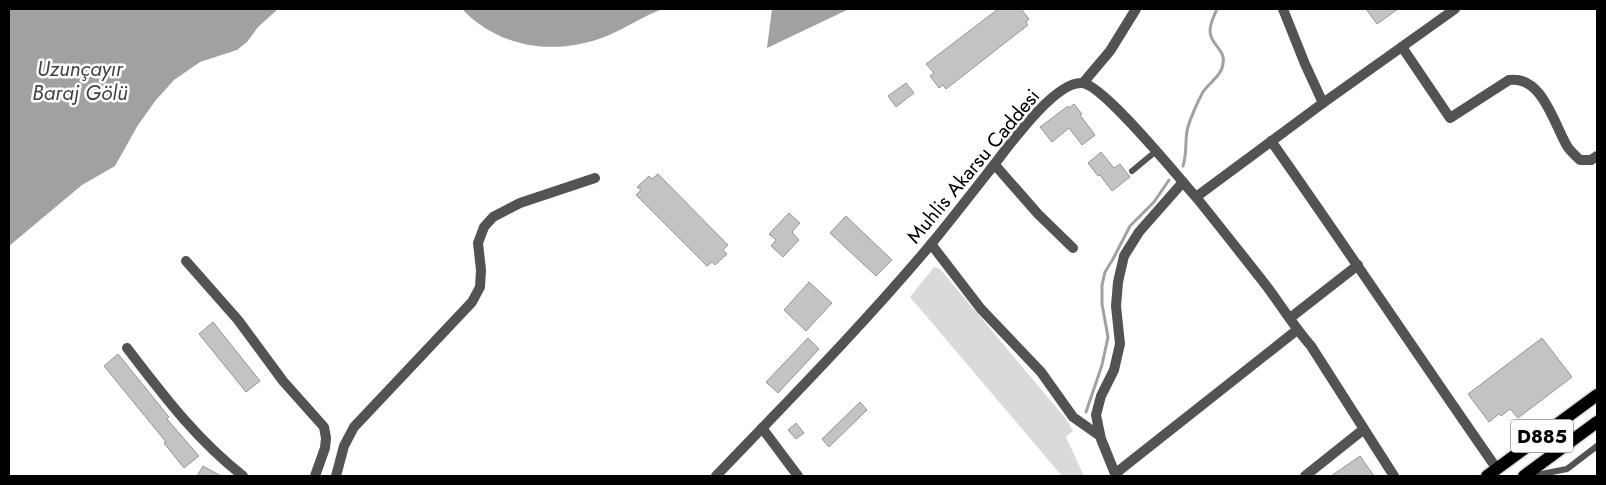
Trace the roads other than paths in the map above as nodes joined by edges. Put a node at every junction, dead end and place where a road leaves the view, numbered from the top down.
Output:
1 (1136, 9) edge
2 (1283, 9) edge
3 (1454, 9) edge
4 (1402, 47) junction
5 (1083, 83) junction
6 (1323, 103) junction
7 (1271, 141) junction
8 (1155, 152) junction
9 (1597, 156) edge
10 (995, 165) junction
11 (1132, 170) dead end
12 (595, 178) dead end
13 (1183, 182) junction
14 (1196, 197) junction
15 (931, 244) junction
16 (1073, 248) dead end
17 (186, 261) dead end
18 (1358, 265) junction
19 (1290, 318) junction
20 (1297, 330) junction
21 (127, 348) dead end
22 (1597, 395) edge
23 (1597, 422) edge
24 (762, 428) junction
25 (1364, 429) junction
26 (1100, 436) junction
27 (1597, 446) edge
28 (1492, 472) edge
29 (1117, 475) edge
30 (243, 476) edge
31 (315, 476) edge
32 (336, 476) edge
33 (716, 476) edge
34 (798, 476) edge
35 (1305, 476) edge
36 (1394, 476) edge
37 (1524, 476) edge
38 (1531, 476) edge

1 - 5 street
2 - 6 street
3 - 4 street
4 - 6 street
4 - 9 street
5 - 8 street
5 - 10 street, Muhlis Akarsu Caddesi
6 - 7 street
7 - 14 street
7 - 18 street
8 - 11 lane
8 - 13 street
10 - 15 street, Muhlis Akarsu Caddesi
10 - 16 street
12 - 32 street
13 - 14 street
13 - 26 street
14 - 19 street
15 - 24 street, Muhlis Akarsu Caddesi
15 - 26 street
17 - 31 street
18 - 19 street
18 - 28 street
19 - 20 street
20 - 25 street
20 - 29 street
21 - 30 street
22 - 28 main road, D885
23 - 37 main road, D885
24 - 33 street, Muhlis Akarsu Caddesi
24 - 34 street
25 - 35 street
25 - 36 street
26 - 29 street
27 - 38 lane

